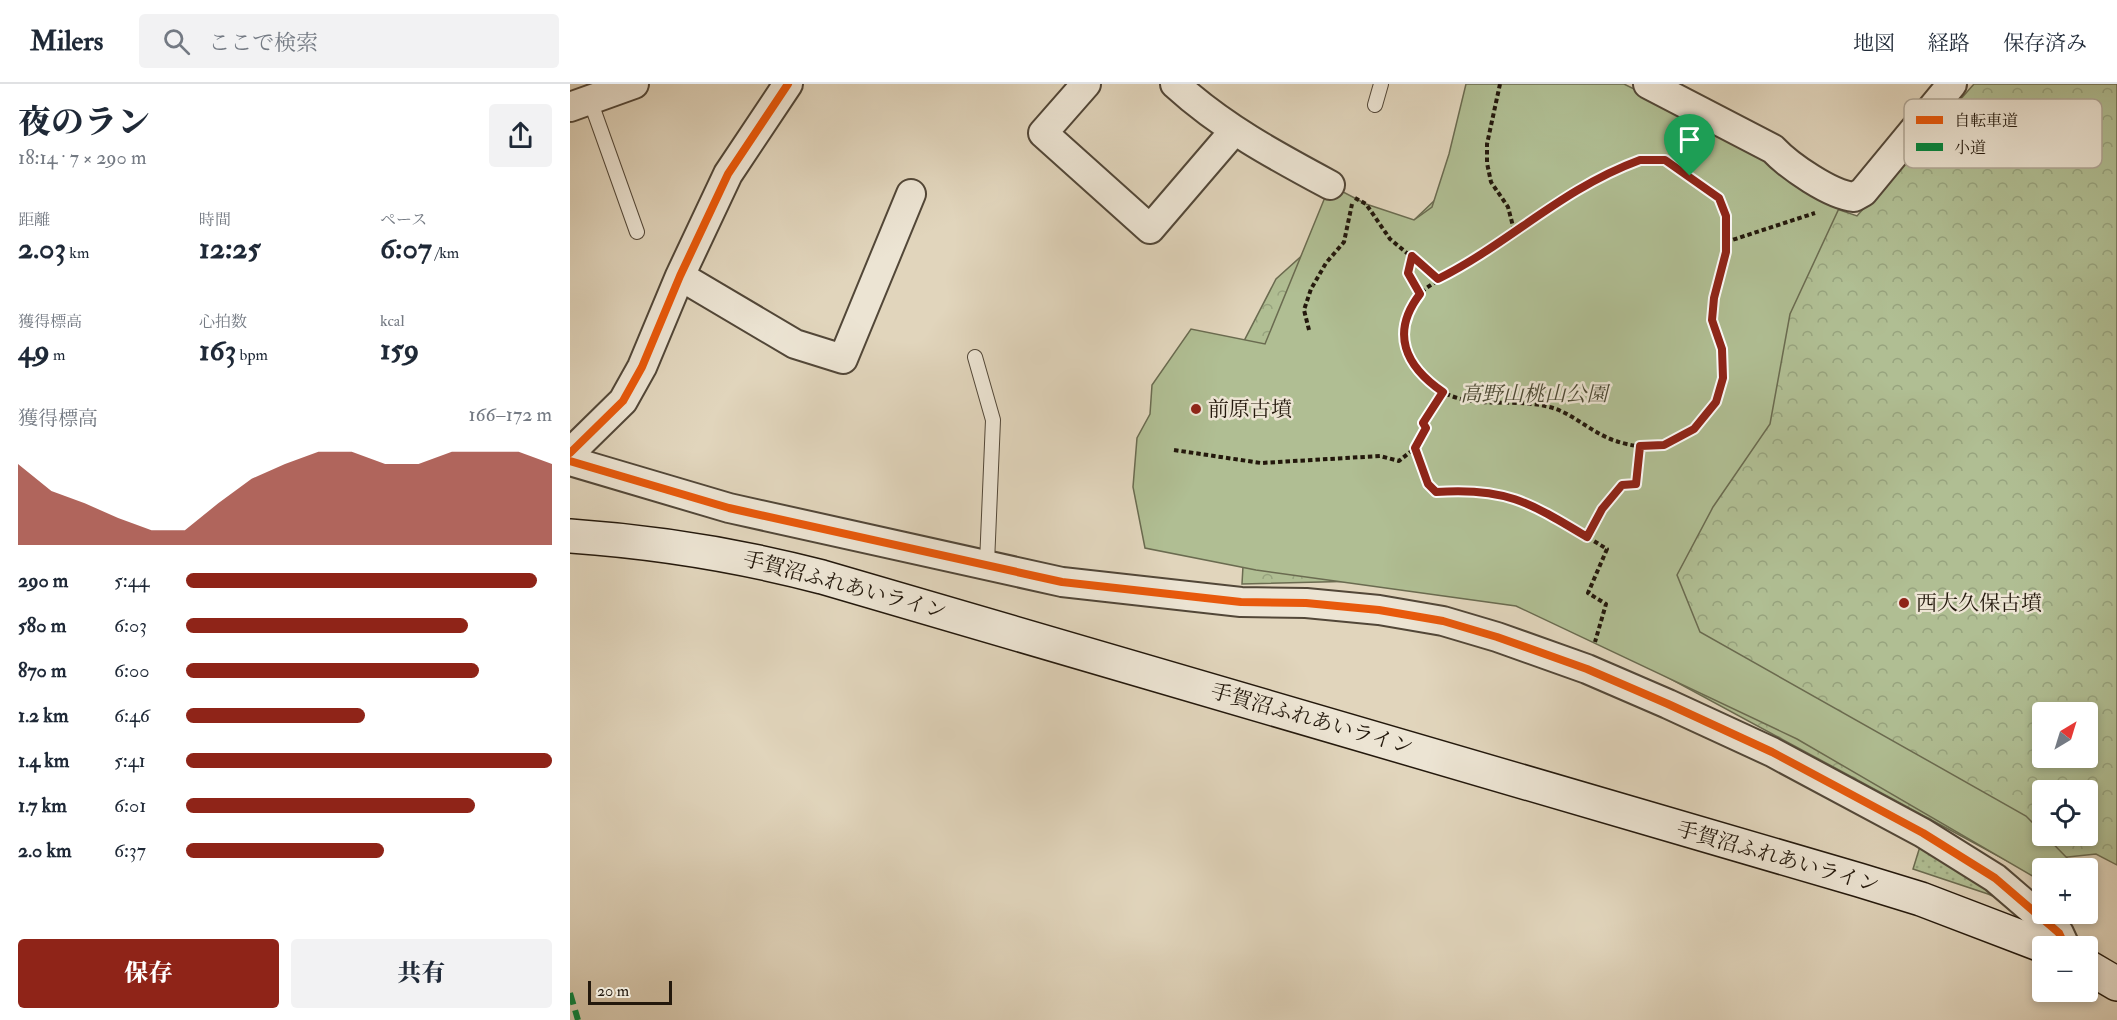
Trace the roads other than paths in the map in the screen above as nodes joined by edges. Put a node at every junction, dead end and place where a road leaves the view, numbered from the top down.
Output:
1 (634, 84) edge
2 (788, 84) edge
3 (1086, 84) edge
4 (1175, 84) edge
5 (1381, 84) edge
6 (1952, 84) edge
7 (1662, 87) edge
8 (1940, 99) edge
9 (580, 104) edge
10 (1375, 105) dead end
11 (1234, 131) junction
12 (1904, 142) edge
13 (1330, 185) road end
14 (911, 194) dead end
15 (637, 232) dead end
16 (680, 276) junction
17 (975, 357) dead end
18 (570, 453) edge
19 (570, 461) edge
20 (570, 536) edge
21 (987, 563) junction
22 (2060, 936) edge
23 (2032, 941) edge
24 (2098, 973) edge
25 (2117, 984) edge

1 - 9 street
2 - 16 street
3 - 11 street
4 - 11 street
5 - 10 lane
6 - 8 street
7 - 12 street
9 - 15 lane
11 - 13 street
14 - 16 street
16 - 18 street
17 - 21 lane
19 - 21 street
20 - 23 street, 手賀沼ふれあいライン
21 - 22 street
24 - 25 street

